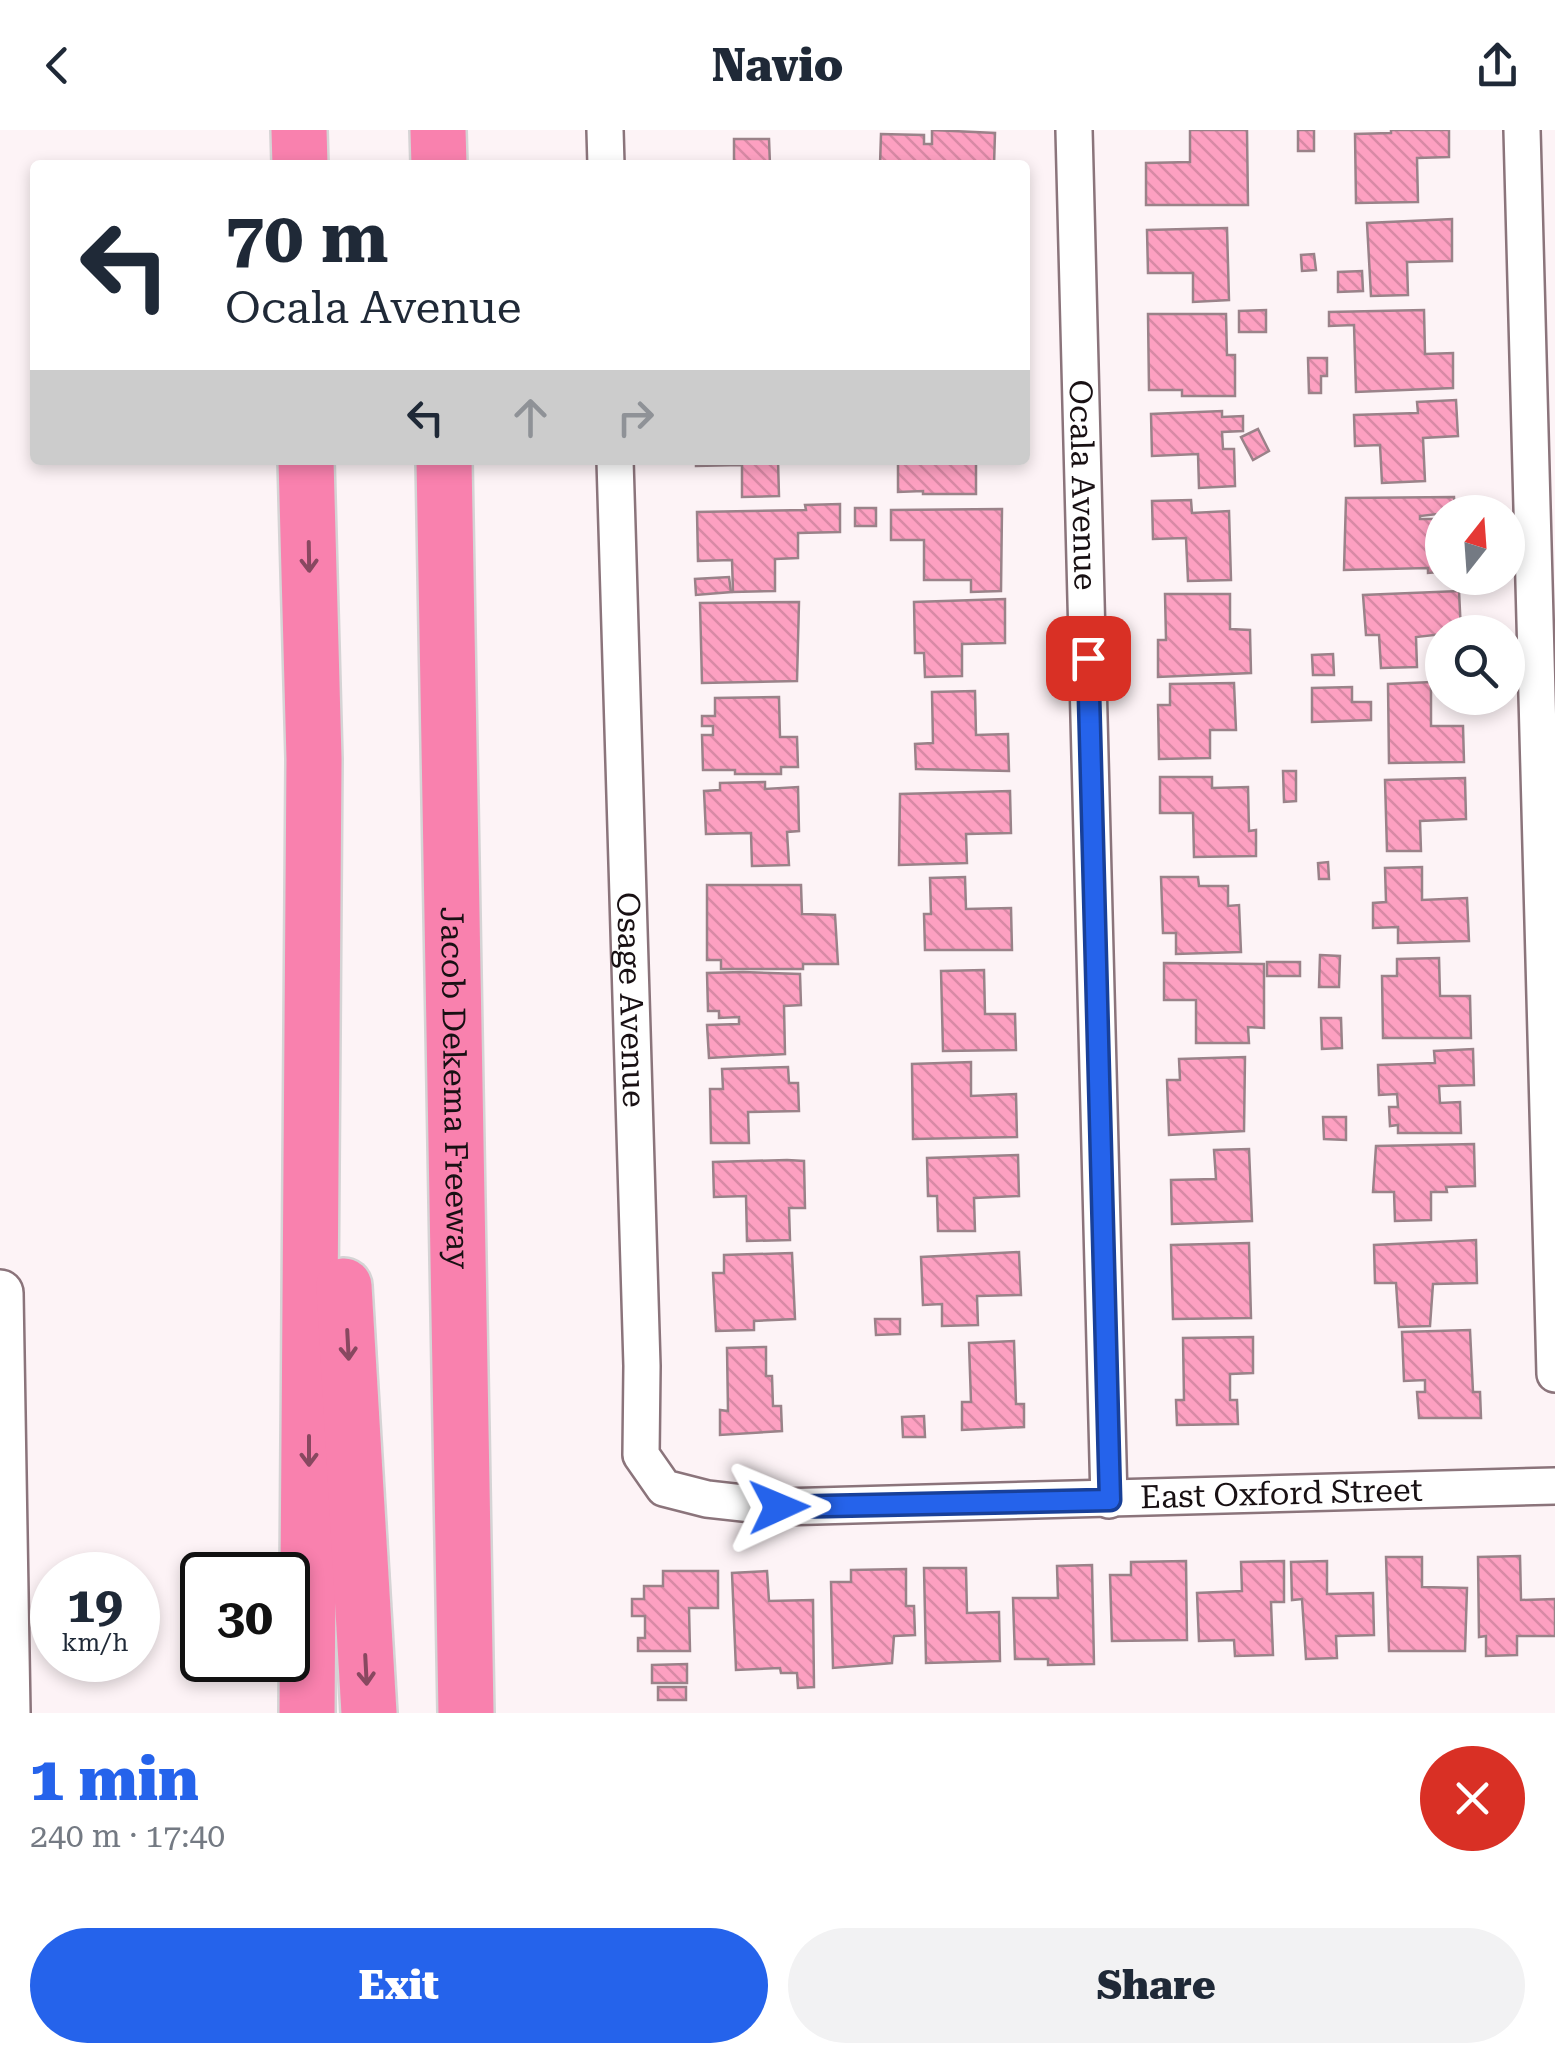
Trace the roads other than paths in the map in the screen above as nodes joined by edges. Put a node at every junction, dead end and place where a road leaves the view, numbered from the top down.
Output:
1 (300, 130) edge
2 (436, 130) edge
3 (606, 130) edge
4 (1074, 130) edge
5 (1522, 130) edge
6 (300, 160) edge
7 (436, 160) edge
8 (606, 160) edge
9 (306, 465) edge
10 (432, 465) edge
11 (444, 465) edge
12 (615, 465) edge
13 (314, 759) junction
14 (0, 1292) edge
15 (1555, 1374) edge
16 (1555, 1486) edge
17 (707, 1499) joint
18 (1110, 1500) junction
19 (7, 1713) edge
20 (307, 1713) edge
21 (368, 1713) edge
22 (430, 1713) edge
23 (466, 1713) edge

1 - 6 highway
2 - 7 highway
3 - 8 street
4 - 18 street, Ocala Avenue
5 - 15 street
9 -> 13 highway
10 - 22 highway
11 - 23 highway, Jacob Dekema Freeway
12 - 17 street, Osage Avenue
13 -> 20 highway
13 -> 21 highway
14 - 19 street
16 - 18 street, East Oxford Street
17 - 18 street, East Oxford Street

